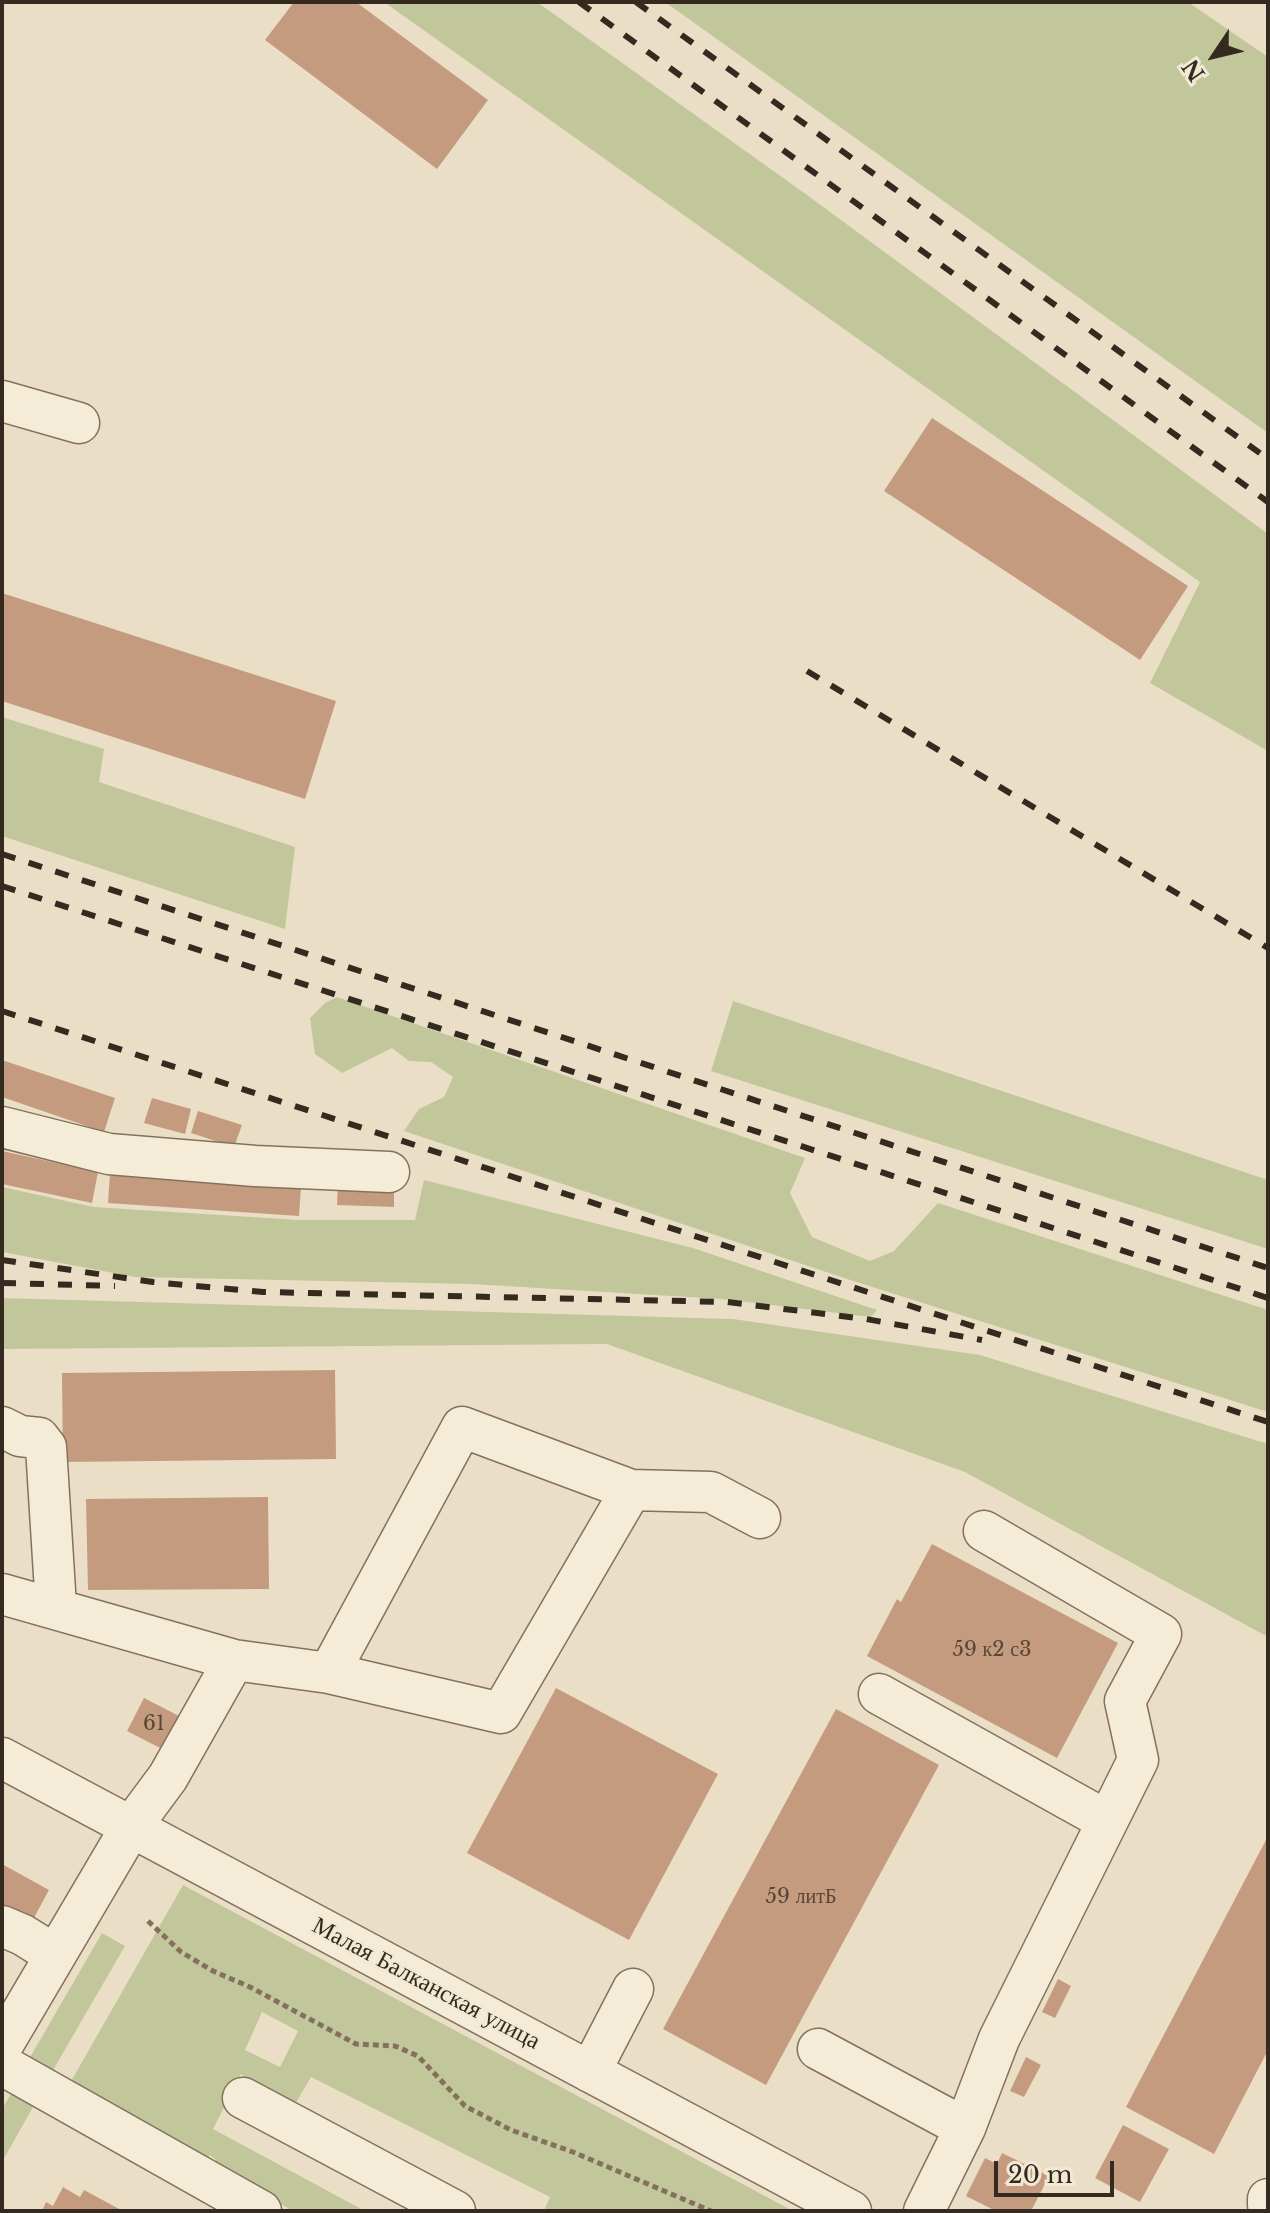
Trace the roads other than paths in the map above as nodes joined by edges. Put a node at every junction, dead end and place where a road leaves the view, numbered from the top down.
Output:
1 (2, 401) edge
2 (79, 423) dead end
3 (2, 1127) edge
4 (389, 1172) dead end
5 (2, 1427) edge
6 (631, 1490) junction
7 (760, 1518) dead end
8 (984, 1531) dead end
9 (2, 1594) edge
10 (56, 1607) junction
11 (234, 1660) junction
12 (329, 1673) junction
13 (879, 1694) dead end
14 (2, 1758) edge
15 (1107, 1821) junction
16 (131, 1827) junction
17 (2, 1926) edge
18 (55, 1955) junction
19 (633, 1989) dead end
20 (2, 2046) edge
21 (818, 2049) dead end
22 (2, 2065) edge
23 (590, 2072) junction
24 (243, 2098) dead end
25 (965, 2128) junction
26 (1268, 2199) edge
27 (1268, 2205) edge
28 (261, 2211) edge
29 (455, 2211) edge
30 (851, 2211) edge
31 (924, 2211) edge

1 - 2 street
3 - 4 street
5 - 10 street
6 - 7 street
6 - 12 street
6 - 12 street
8 - 15 street
9 - 10 street
10 - 11 street
11 - 12 street
11 - 16 street
13 - 15 street
14 - 16 street, Малая Балканская улица
15 - 25 street
16 - 18 street
16 - 23 street, Малая Балканская улица
17 - 18 street
18 - 20 street
19 - 23 street
21 - 25 street
22 - 28 street
23 - 30 street, Малая Балканская улица
24 - 29 street
25 - 31 street
26 - 27 street

